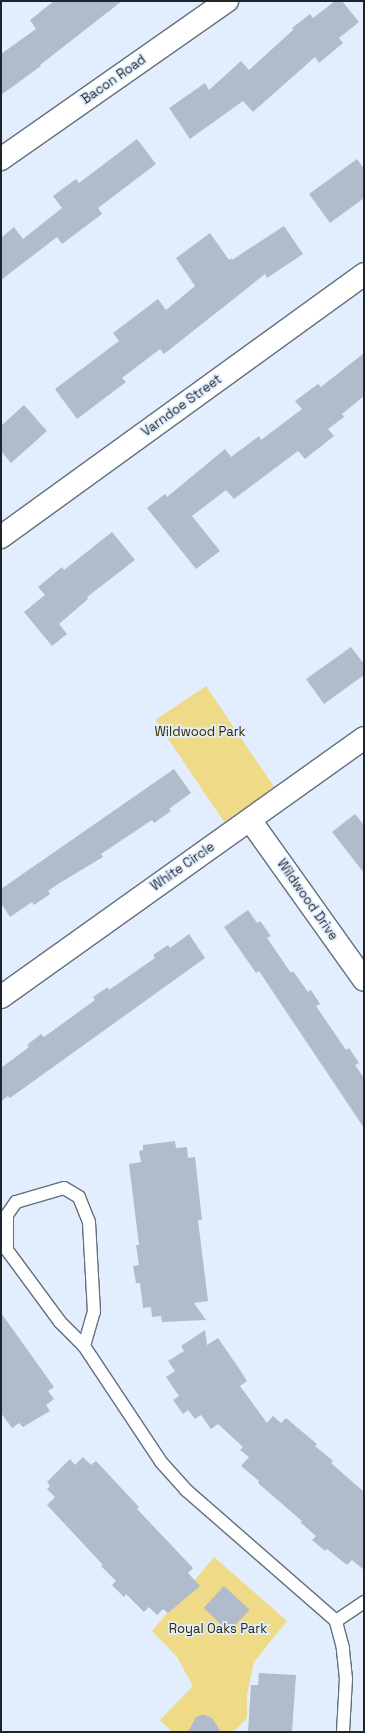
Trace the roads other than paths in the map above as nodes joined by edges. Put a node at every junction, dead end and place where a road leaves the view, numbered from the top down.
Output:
1 (227, 1) edge
2 (1, 159) edge
3 (364, 274) edge
4 (1, 538) edge
5 (364, 738) edge
6 (250, 820) junction
7 (364, 980) edge
8 (1, 997) edge
9 (84, 1346) junction
10 (364, 1602) edge
11 (336, 1621) junction
12 (343, 1732) edge

1 - 2 street, Bacon Road
3 - 4 street, Varndoe Street
5 - 6 street, White Circle
6 - 7 street, Wildwood Drive
6 - 8 street, White Circle
9 - 9 lane
9 - 11 lane
10 - 11 lane
11 - 12 lane

